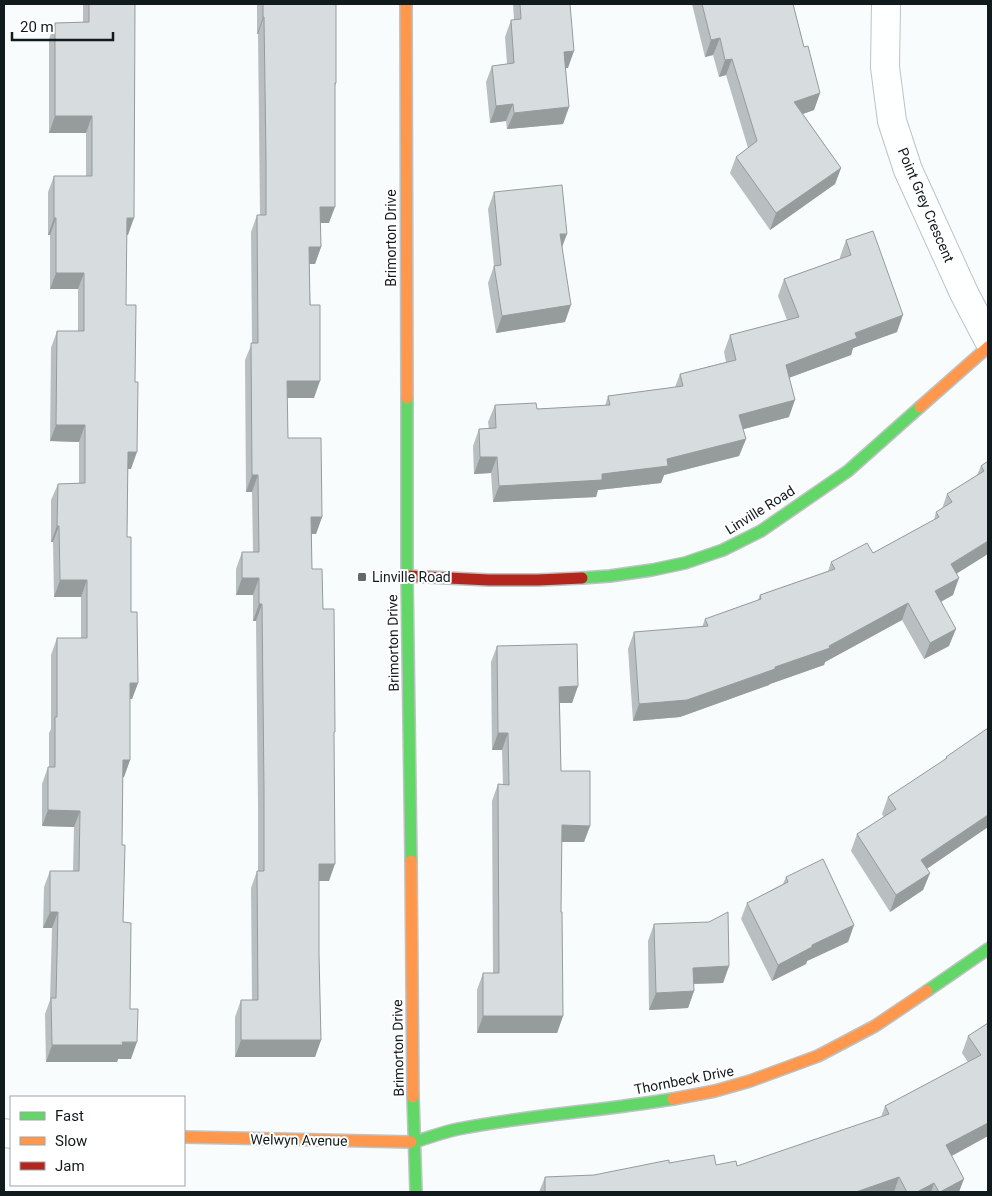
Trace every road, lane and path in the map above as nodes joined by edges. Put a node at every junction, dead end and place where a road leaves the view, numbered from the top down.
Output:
1 (406, 4) edge
2 (886, 4) edge
3 (988, 339) edge
4 (988, 347) edge
5 (407, 576) junction
6 (988, 950) edge
7 (185, 1137) edge
8 (414, 1142) junction
9 (416, 1192) edge

1 - 5 street, Brimorton Drive
2 - 3 street, Point Grey Crescent
4 - 5 street, Linville Road
5 - 8 street, Brimorton Drive
6 - 8 street, Thornbeck Drive
7 - 8 street, Welwyn Avenue
8 - 9 street, Brimorton Drive

